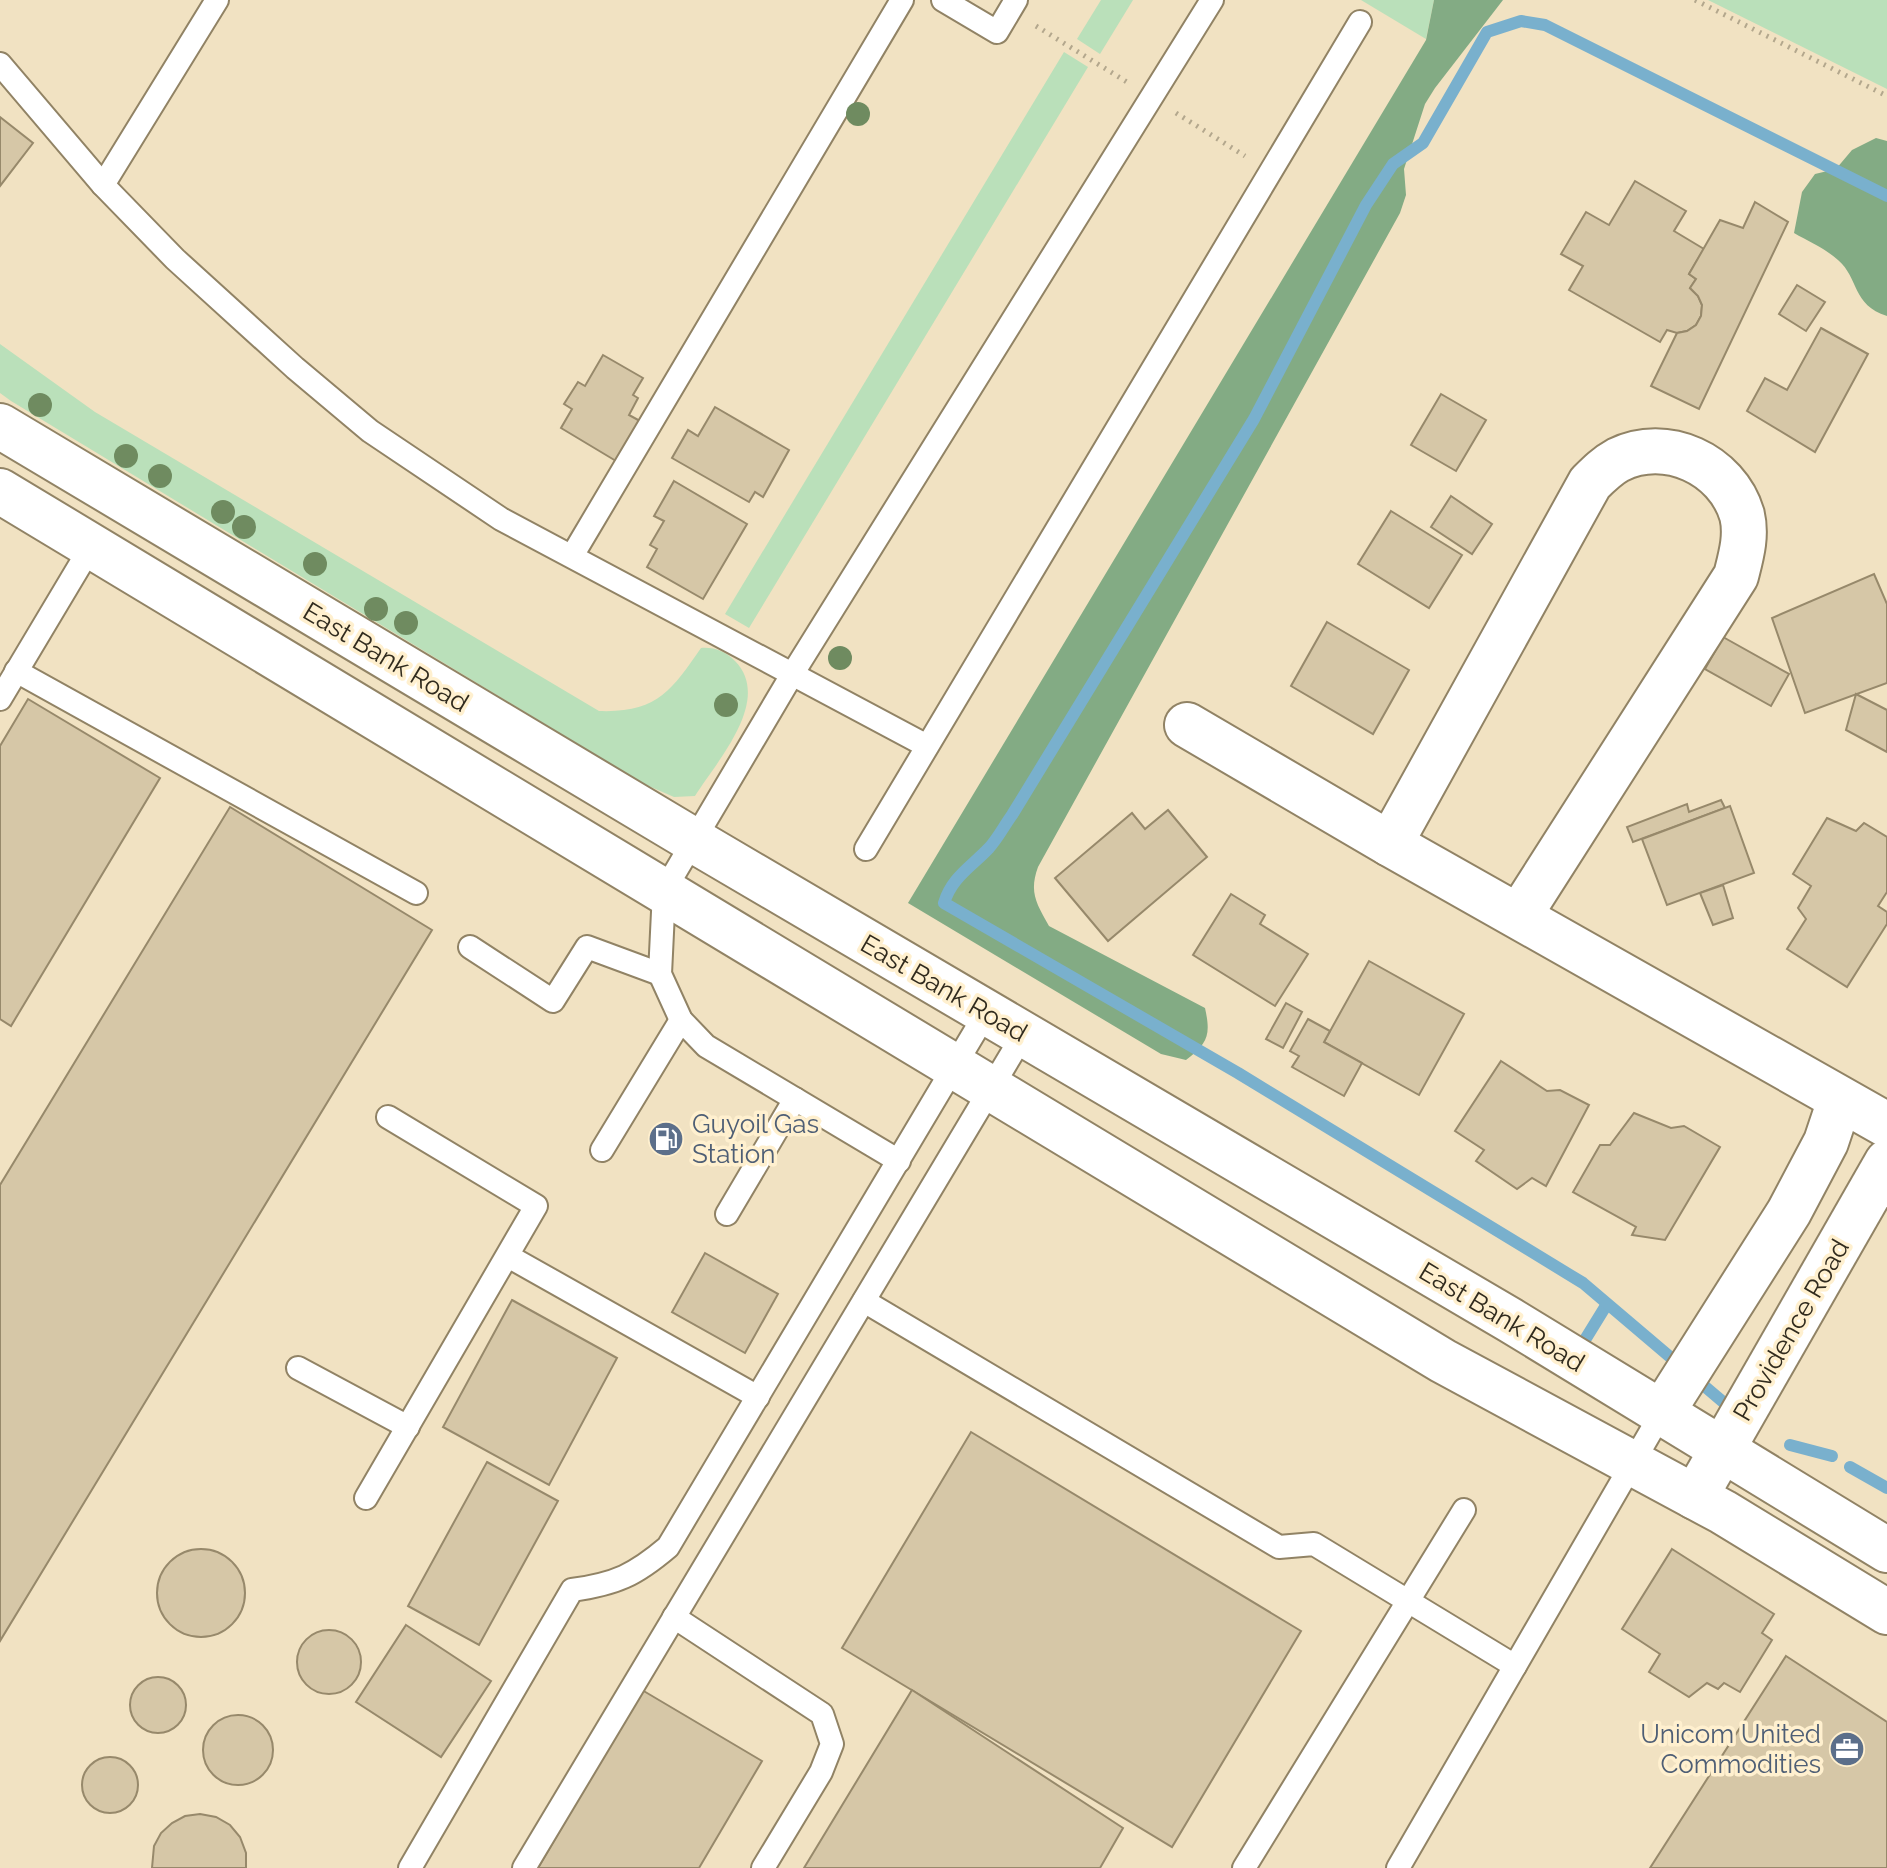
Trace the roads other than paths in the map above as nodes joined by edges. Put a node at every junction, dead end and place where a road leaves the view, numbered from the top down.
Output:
1 (217, 0) edge
2 (902, 0) edge
3 (943, 0) edge
4 (1016, 0) edge
5 (1212, 0) edge
6 (1360, 22) dead end
7 (0, 64) edge
8 (103, 185) junction
9 (0, 426) edge
10 (0, 491) edge
11 (92, 545) junction
12 (572, 556) junction
13 (16, 671) junction
14 (793, 673) junction
15 (0, 699) edge
16 (1187, 725) dead end
17 (927, 746) junction
18 (693, 840) junction
19 (1390, 844) junction
20 (866, 849) dead end
21 (664, 891) junction
22 (416, 893) dead end
23 (1519, 916) junction
24 (470, 947) dead end
25 (660, 974) junction
26 (986, 1013) junction
27 (681, 1020) junction
28 (1023, 1035) junction
29 (954, 1067) junction
30 (991, 1088) junction
31 (795, 1099) junction
32 (1840, 1100) junction
33 (388, 1117) dead end
34 (1887, 1125) edge
35 (602, 1150) dead end
36 (899, 1161) junction
37 (1887, 1162) edge
38 (727, 1214) dead end
39 (1887, 1218) edge
40 (508, 1256) junction
41 (864, 1301) junction
42 (298, 1368) dead end
43 (1677, 1389) junction
44 (758, 1397) junction
45 (408, 1427) junction
46 (1735, 1459) junction
47 (1632, 1463) junction
48 (366, 1498) dead end
49 (1709, 1505) junction
50 (1464, 1510) dead end
51 (1887, 1550) edge
52 (1408, 1601) junction
53 (1887, 1612) edge
54 (674, 1617) junction
55 (1515, 1666) junction
56 (410, 1868) edge
57 (524, 1868) edge
58 (763, 1868) edge
59 (1244, 1868) edge
60 (1398, 1868) edge

1 - 8 lane
2 - 12 lane
3 - 4 lane
5 - 14 lane
6 - 17 lane
7 - 8 lane
8 - 12 lane
9 - 18 main road, East Bank Road
10 - 11 main road
11 - 13 lane
11 - 21 main road
12 - 14 lane
13 - 15 lane
13 - 22 lane
14 - 17 lane
14 - 18 lane
16 - 19 main road
17 - 20 lane
18 - 21 lane
18 - 26 main road, East Bank Road
19 - 23 main road
19 - 23 main road
21 - 25 lane
21 - 29 main road
23 - 32 main road
24 - 25 lane
25 - 27 lane
26 - 28 main road, East Bank Road
26 - 29 lane
27 - 31 lane
27 - 35 lane
28 - 30 lane
28 - 43 main road, East Bank Road
29 - 30 main road
29 - 36 lane
30 - 41 lane
30 - 47 main road
31 - 36 lane
31 - 38 lane
32 - 34 main road
32 - 43 main road
33 - 40 lane
36 - 44 lane
37 - 46 main road, Providence Road
39 - 46 main road, Providence Road
40 - 44 lane
40 - 45 lane
41 - 52 lane
41 - 54 lane
42 - 45 lane
43 - 46 main road, East Bank Road
43 - 47 lane
44 - 56 lane
45 - 48 lane
46 - 49 main road, Providence Road
46 - 51 main road, East Bank Road
47 - 49 main road
47 - 55 lane
49 - 53 main road
50 - 52 lane
52 - 55 lane
52 - 59 lane
54 - 57 lane
54 - 58 lane
55 - 60 lane

